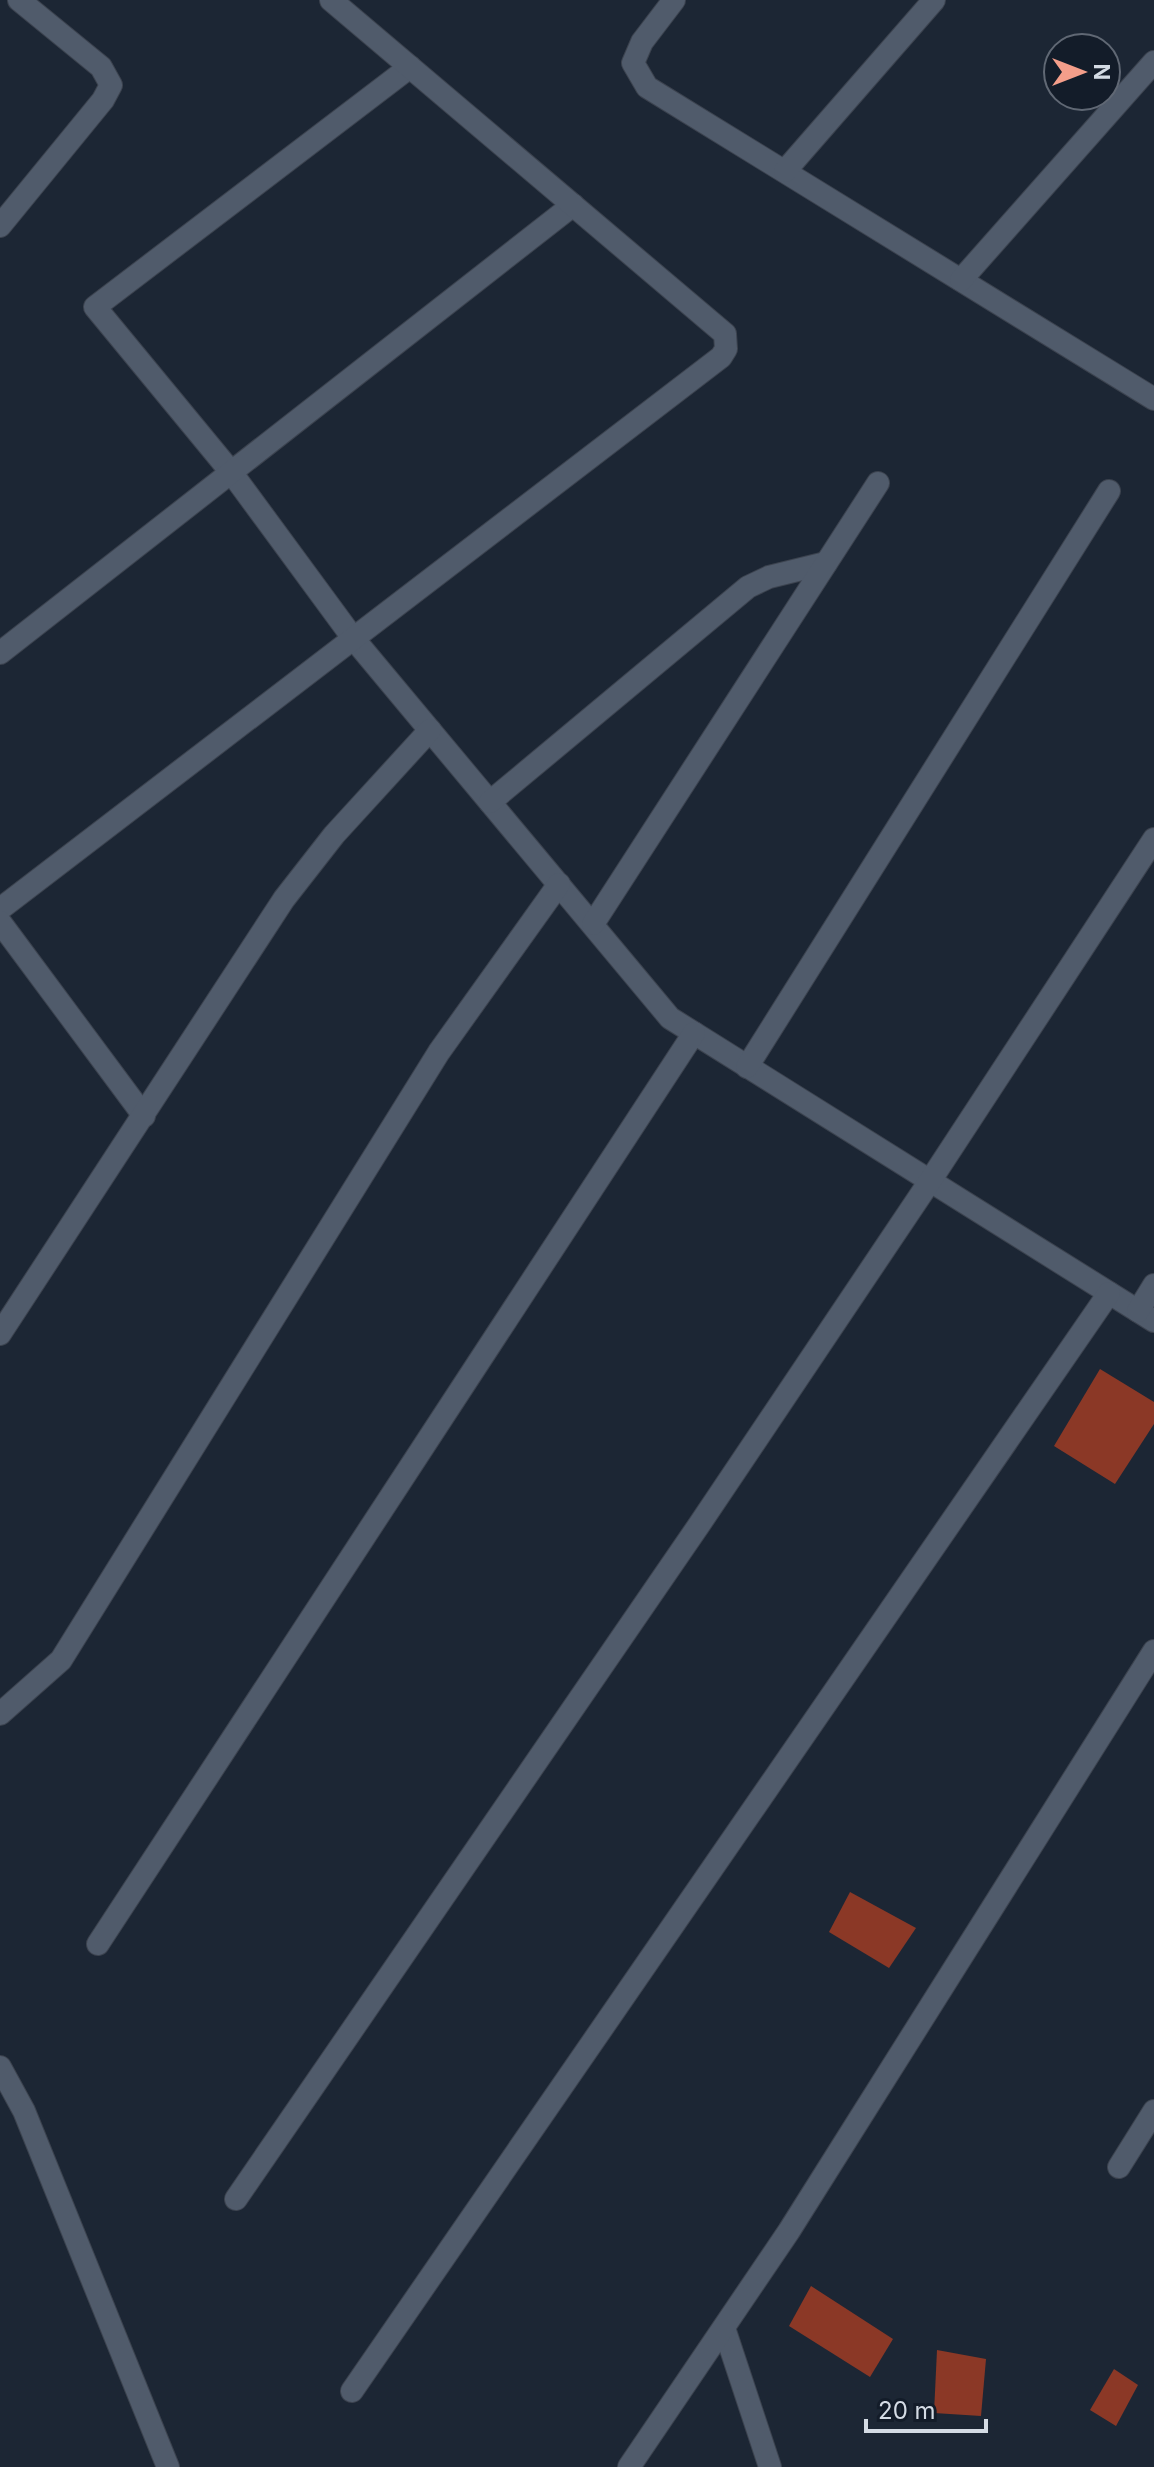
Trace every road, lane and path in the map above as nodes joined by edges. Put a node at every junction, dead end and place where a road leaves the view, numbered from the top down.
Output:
1 (19, 0) edge
2 (331, 0) edge
3 (674, 0) edge
4 (934, 0) edge
5 (1154, 62) edge
6 (410, 67) junction
7 (785, 171) junction
8 (573, 205) junction
9 (0, 226) edge
10 (961, 280) junction
11 (1151, 393) edge
12 (231, 472) junction
13 (878, 483) dead end
14 (1109, 491) dead end
15 (826, 563) junction
16 (353, 638) junction
17 (0, 653) edge
18 (430, 730) junction
19 (490, 802) junction
20 (1154, 839) edge
21 (559, 884) junction
22 (0, 909) edge
23 (0, 922) edge
24 (593, 924) junction
25 (694, 1033) junction
26 (747, 1067) junction
27 (144, 1116) junction
28 (930, 1181) junction
29 (1154, 1285) edge
30 (1109, 1293) junction
31 (1146, 1316) edge
32 (0, 1334) edge
33 (1154, 1651) edge
34 (0, 1714) edge
35 (98, 1944) dead end
36 (0, 2067) edge
37 (1154, 2111) edge
38 (1119, 2167) dead end
39 (236, 2199) dead end
40 (724, 2328) junction
41 (352, 2391) dead end
42 (168, 2467) edge
43 (629, 2467) edge
44 (770, 2467) edge

1 - 9 street
2 - 6 street
3 - 7 street
4 - 7 street
5 - 10 street
6 - 8 street
6 - 12 street
7 - 10 street
8 - 12 street
8 - 16 street
10 - 11 street
12 - 16 street
12 - 17 street
13 - 15 street
14 - 26 street
15 - 19 street
15 - 24 street
16 - 18 street
16 - 22 street
18 - 19 street
18 - 27 street
19 - 21 street
20 - 28 street
21 - 24 street
21 - 34 street
23 - 27 street
24 - 25 street
25 - 26 street
25 - 35 street
26 - 28 street
27 - 32 street
28 - 30 street
28 - 39 street
29 - 31 street
30 - 31 street
30 - 41 street
33 - 40 street
36 - 42 street
37 - 38 street
40 - 43 street
40 - 44 street

